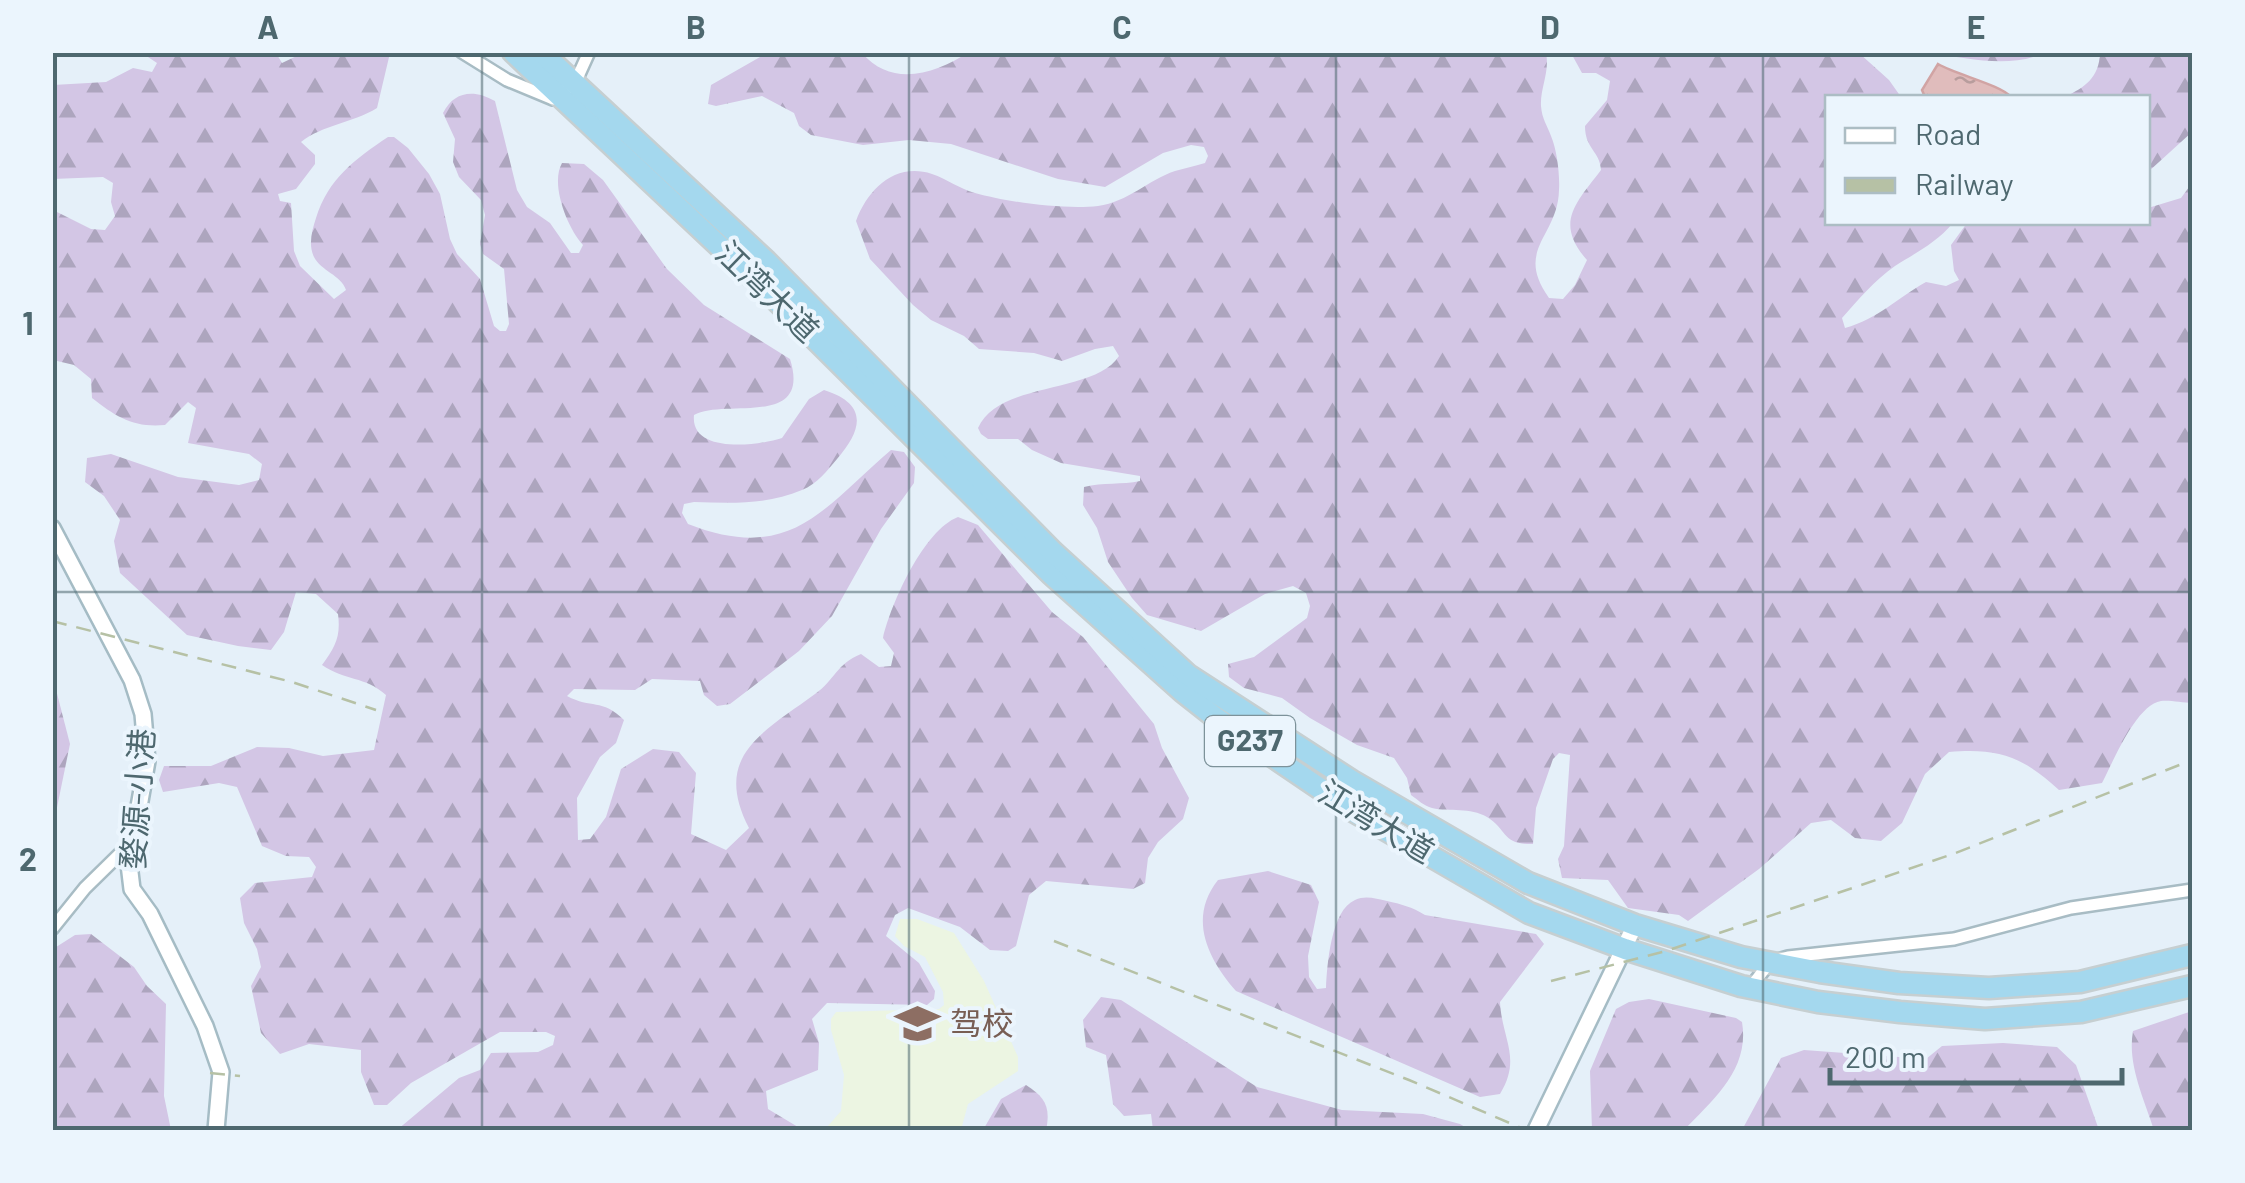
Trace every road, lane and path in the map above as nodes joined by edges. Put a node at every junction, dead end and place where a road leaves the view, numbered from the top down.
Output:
1 (462, 52) edge
2 (513, 52) edge
3 (542, 52) edge
4 (589, 52) edge
5 (575, 84) junction
6 (558, 96) junction
7 (52, 528) edge
8 (134, 840) junction
9 (2192, 890) edge
10 (1635, 925) junction
11 (52, 929) edge
12 (1625, 949) junction
13 (2192, 955) edge
14 (1770, 962) junction
15 (2192, 986) edge
16 (1750, 988) junction
17 (216, 1130) edge
18 (1536, 1130) edge

1 - 6 street
2 - 6 highway, 江湾大道 / G237
3 - 5 highway, 江湾大道 / G237
4 - 5 street
5 - 6 street
5 - 10 highway, 江湾大道 / G237
6 - 12 highway, 江湾大道 / G237
7 - 8 main road, 婺源-小港
8 - 11 street
8 - 17 main road, 婺源-小港
9 - 14 street
10 - 12 main road
10 - 14 highway, 江湾大道 / G237
12 - 16 highway, 江湾大道 / G237
12 - 18 main road
13 - 14 highway, 江湾大道 / G237
14 - 16 street
15 - 16 highway, 江湾大道 / G237

